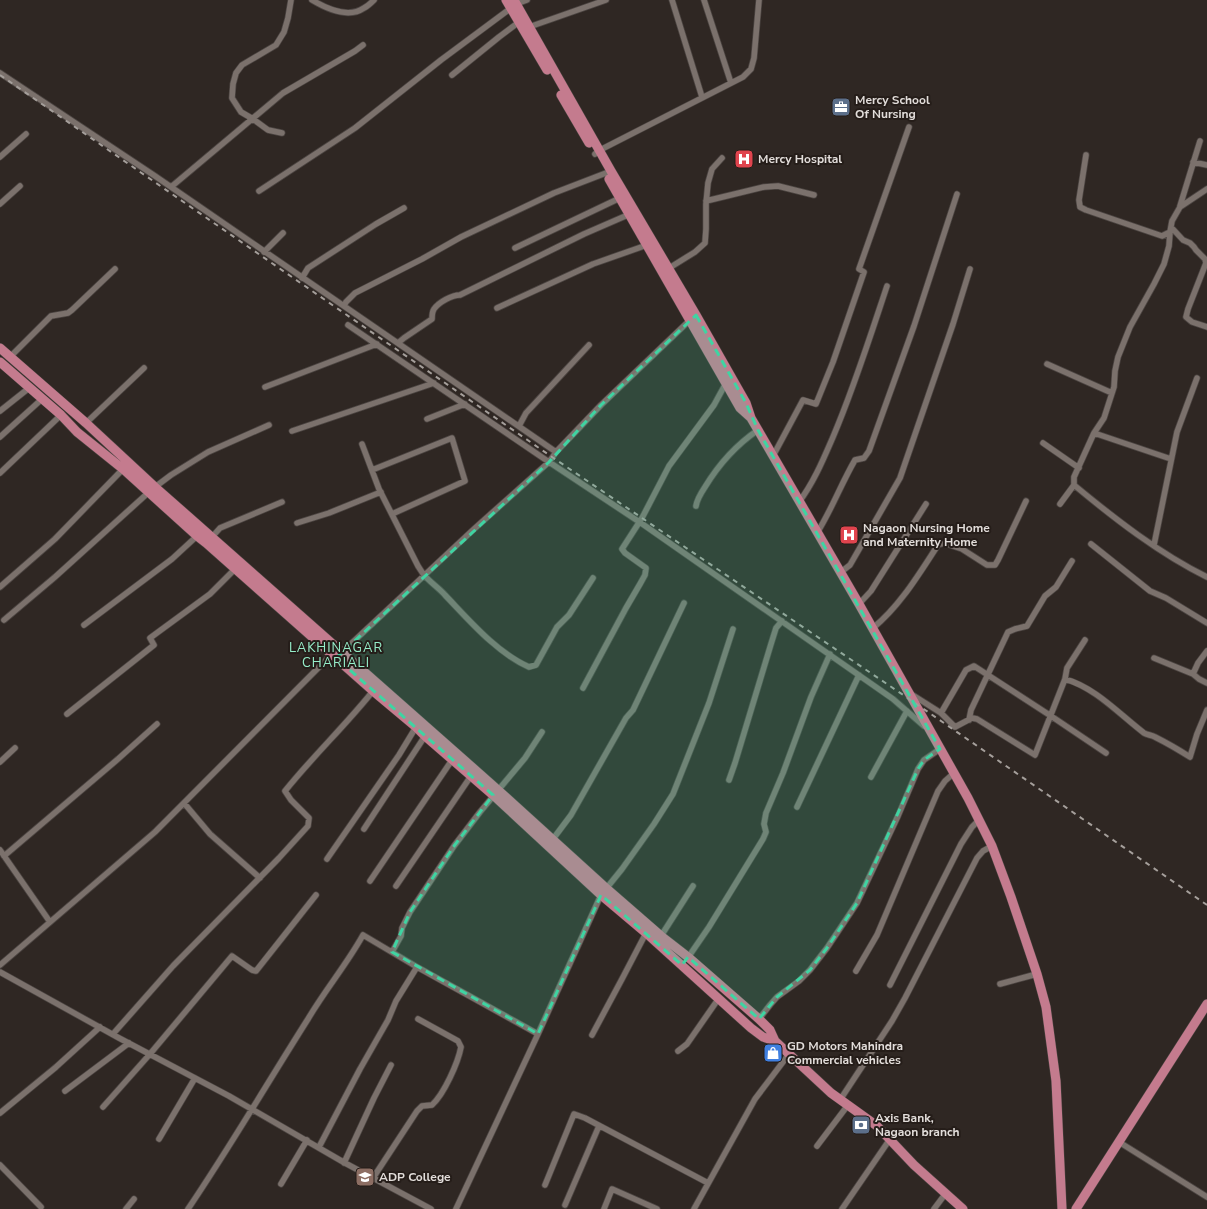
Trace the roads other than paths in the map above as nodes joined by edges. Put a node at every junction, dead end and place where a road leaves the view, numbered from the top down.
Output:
1 (291, 0) edge
2 (312, 0) edge
3 (374, 0) edge
4 (527, 0) edge
5 (606, 0) edge
6 (672, 0) edge
7 (704, 0) edge
8 (759, 0) edge
9 (512, 3) edge
10 (519, 22) junction
11 (529, 26) junction
12 (363, 44) dead end
13 (0, 73) edge
14 (452, 75) dead end
15 (731, 83) junction
16 (702, 97) junction
17 (253, 119) junction
18 (909, 127) dead end
19 (282, 133) dead end
20 (26, 134) dead end
21 (1200, 141) dead end
22 (597, 152) junction
23 (1086, 156) dead end
24 (0, 157) edge
25 (722, 158) dead end
26 (1193, 162) junction
27 (1207, 165) edge
28 (606, 173) junction
29 (20, 186) dead end
30 (171, 187) junction
31 (1207, 189) edge
32 (259, 191) dead end
33 (957, 194) dead end
34 (814, 195) dead end
35 (620, 198) junction
36 (706, 201) junction
37 (0, 204) edge
38 (1180, 207) junction
39 (404, 208) dead end
40 (630, 214) junction
41 (1170, 230) junction
42 (283, 233) dead end
43 (646, 245) junction
44 (515, 248) dead end
45 (264, 252) junction
46 (115, 269) dead end
47 (970, 269) dead end
48 (665, 270) junction
49 (302, 278) junction
50 (887, 286) dead end
51 (344, 306) junction
52 (497, 308) dead end
53 (693, 318) junction
54 (348, 325) dead end
55 (1207, 327) edge
56 (398, 343) junction
57 (377, 344) junction
58 (589, 345) dead end
59 (0, 348) edge
60 (10, 357) junction
61 (0, 362) edge
62 (1047, 364) dead end
63 (144, 368) dead end
64 (1197, 378) dead end
65 (434, 383) junction
66 (726, 383) junction
67 (266, 386) dead end
68 (29, 388) junction
69 (1112, 393) junction
70 (42, 399) junction
71 (465, 404) junction
72 (0, 412) edge
73 (61, 415) junction
74 (751, 418) junction
75 (427, 419) dead end
76 (86, 423) junction
77 (269, 425) dead end
78 (519, 426) junction
79 (758, 430) junction
80 (292, 431) dead end
81 (1094, 433) junction
82 (0, 437) edge
83 (1043, 443) dead end
84 (362, 444) dead end
85 (556, 452) junction
86 (773, 456) junction
87 (1171, 459) junction
88 (549, 462) junction
89 (1079, 468) junction
90 (123, 469) junction
91 (372, 470) junction
92 (0, 473) edge
93 (1074, 485) junction
94 (152, 490) junction
95 (381, 492) junction
96 (1026, 501) dead end
97 (282, 502) dead end
98 (799, 502) junction
99 (926, 504) dead end
100 (1060, 504) dead end
101 (696, 506) dead end
102 (392, 514) junction
103 (639, 522) junction
104 (297, 523) dead end
105 (817, 532) junction
106 (197, 536) junction
107 (212, 537) junction
108 (1091, 544) dead end
109 (1154, 545) junction
110 (1072, 560) dead end
111 (235, 569) junction
112 (841, 572) junction
113 (425, 576) junction
114 (1207, 577) edge
115 (592, 578) dead end
116 (0, 587) edge
117 (684, 603) dead end
118 (859, 604) junction
119 (4, 620) dead end
120 (782, 621) junction
121 (1206, 622) edge
122 (84, 625) dead end
123 (873, 628) junction
124 (733, 629) dead end
125 (1085, 640) dead end
126 (1207, 651) edge
127 (830, 654) junction
128 (337, 655) junction
129 (1154, 658) dead end
130 (1193, 674) junction
131 (859, 675) junction
132 (988, 675) junction
133 (1066, 679) junction
134 (1207, 683) edge
135 (583, 688) dead end
136 (373, 691) junction
137 (910, 693) junction
138 (1207, 710) edge
139 (908, 711) junction
140 (941, 713) junction
141 (67, 714) dead end
142 (1051, 716) junction
143 (970, 720) junction
144 (156, 724) dead end
145 (416, 727) junction
146 (929, 730) junction
147 (542, 732) dead end
148 (425, 736) junction
149 (15, 748) dead end
150 (940, 749) junction
151 (1106, 753) dead end
152 (452, 760) junction
153 (0, 762) edge
154 (954, 773) junction
155 (471, 776) junction
156 (871, 777) dead end
157 (728, 780) dead end
158 (496, 793) junction
159 (184, 803) junction
160 (797, 808) dead end
161 (979, 820) junction
162 (364, 829) dead end
163 (553, 839) junction
164 (992, 846) junction
165 (0, 850) edge
166 (4, 856) junction
167 (327, 859) dead end
168 (260, 878) junction
169 (370, 881) dead end
170 (396, 886) dead end
171 (693, 886) dead end
172 (604, 892) junction
173 (316, 895) dead end
174 (50, 922) junction
175 (646, 932) junction
176 (661, 936) junction
177 (392, 952) junction
178 (688, 957) junction
179 (0, 965) edge
180 (682, 965) junction
181 (417, 967) junction
182 (856, 971) dead end
183 (0, 972) edge
184 (1037, 974) junction
185 (1000, 984) dead end
186 (890, 985) dead end
187 (719, 998) junction
188 (1207, 1004) edge
189 (418, 1019) dead end
190 (759, 1019) junction
191 (100, 1027) junction
192 (113, 1034) junction
193 (538, 1034) junction
194 (592, 1035) dead end
195 (775, 1041) junction
196 (129, 1043) junction
197 (678, 1051) dead end
198 (150, 1054) junction
199 (789, 1054) junction
200 (391, 1065) dead end
201 (195, 1078) junction
202 (65, 1091) dead end
203 (844, 1102) junction
204 (103, 1107) dead end
205 (252, 1109) junction
206 (0, 1113) edge
207 (599, 1126) junction
208 (159, 1139) dead end
209 (890, 1139) junction
210 (306, 1140) junction
211 (1119, 1142) junction
212 (817, 1146) dead end
213 (319, 1148) junction
214 (344, 1163) junction
215 (0, 1165) edge
216 (374, 1178) junction
217 (708, 1183) junction
218 (281, 1184) dead end
219 (545, 1185) dead end
220 (946, 1193) junction
221 (1207, 1197) edge
222 (134, 1199) dead end
223 (565, 1205) dead end
224 (40, 1207) dead end
225 (126, 1209) edge
226 (188, 1209) edge
227 (431, 1209) edge
228 (456, 1209) edge
229 (604, 1209) edge
230 (657, 1209) edge
231 (694, 1209) edge
232 (842, 1209) edge
233 (934, 1209) edge
234 (963, 1209) edge
235 (1062, 1209) edge
236 (1076, 1209) edge

1 - 17 street
2 - 3 street
4 - 9 street
5 - 11 street
6 - 16 street
7 - 15 street
8 - 15 street
9 - 10 main road
9 - 11 main road
9 - 32 street
10 - 14 street
10 - 22 main road
11 - 22 main road
12 - 17 street
13 - 30 street
15 - 16 street
16 - 22 street
17 - 19 street
17 - 30 street
18 - 86 street
20 - 24 street
21 - 26 street
22 - 28 main road
22 - 48 main road
23 - 41 street
25 - 36 street
26 - 27 street
26 - 38 street
28 - 35 main road
28 - 51 street
29 - 37 street
30 - 45 street
31 - 38 street
33 - 105 street
34 - 36 street
35 - 40 main road
35 - 44 street
36 - 48 street
38 - 41 street
39 - 49 street
40 - 43 main road
40 - 56 street
41 - 55 street
41 - 69 street
42 - 45 street
43 - 48 main road
43 - 52 street
45 - 49 street
46 - 60 street
47 - 112 street
48 - 53 main road
49 - 51 street
50 - 98 street
51 - 56 street
53 - 66 main road
53 - 74 main road
53 - 85 street
54 - 57 street
56 - 78 street
57 - 65 street
57 - 67 street
58 - 78 street
59 - 60 main road
60 - 76 main road
61 - 68 main road
62 - 69 street
63 - 76 street
64 - 87 street
65 - 71 street
65 - 80 street
66 - 74 main road
66 - 103 street
68 - 70 main road
68 - 72 street
69 - 81 street
70 - 73 main road
70 - 82 street
71 - 75 street
71 - 88 street
73 - 90 main road
73 - 92 street
74 - 79 main road
76 - 94 main road
77 - 94 street
78 - 85 street
79 - 86 main road
79 - 101 street
81 - 87 street
81 - 89 street
83 - 89 street
84 - 91 street
85 - 88 street
86 - 98 main road
87 - 109 street
88 - 103 street
88 - 113 street
89 - 93 street
90 - 94 main road
90 - 116 street
91 - 95 street
91 - 102 street
93 - 100 street
93 - 109 street
94 - 106 main road
94 - 107 main road
94 - 119 street
95 - 102 street
95 - 104 street
96 - 123 street
97 - 107 street
98 - 105 main road
99 - 118 street
102 - 113 street
103 - 120 street
103 - 135 street
105 - 112 main road
106 - 111 main road
106 - 122 street
107 - 128 main road
108 - 121 street
109 - 114 street
110 - 132 street
111 - 128 main road
111 - 141 street
112 - 118 main road
113 - 115 street
113 - 128 street
117 - 163 street
118 - 123 main road
120 - 127 street
120 - 157 street
123 - 137 main road
124 - 172 street
125 - 133 street
126 - 130 street
127 - 131 street
127 - 178 street
128 - 136 main road
128 - 158 main road
128 - 159 street
129 - 130 street
130 - 134 street
131 - 139 street
131 - 160 street
132 - 140 street
132 - 142 street
132 - 143 street
133 - 138 street
133 - 142 street
136 - 145 main road
136 - 168 street
137 - 140 street
137 - 146 main road
139 - 146 street
139 - 156 street
140 - 143 street
142 - 143 street
142 - 151 street
144 - 166 street
145 - 148 main road
145 - 167 street
146 - 150 main road
147 - 158 street
148 - 152 main road
148 - 162 street
149 - 153 street
150 - 154 main road
150 - 190 street
152 - 155 main road
152 - 169 street
154 - 161 main road
154 - 182 street
155 - 158 main road
155 - 170 street
158 - 163 main road
158 - 172 main road
158 - 177 street
159 - 168 street
159 - 174 street
161 - 164 main road
161 - 186 street
163 - 172 main road
164 - 184 main road
164 - 203 street
165 - 166 street
166 - 174 street
168 - 192 street
171 - 176 street
172 - 175 main road
172 - 176 main road
172 - 193 street
173 - 198 street
174 - 179 street
175 - 180 main road
175 - 194 street
176 - 178 main road
177 - 181 street
177 - 205 street
178 - 180 street
178 - 190 main road
180 - 187 main road
181 - 193 street
181 - 213 street
183 - 191 street
184 - 185 street
184 - 235 main road
187 - 195 main road
187 - 197 street
188 - 211 main road
189 - 216 street
190 - 195 main road
191 - 192 street
191 - 206 street
192 - 196 street
193 - 228 street
195 - 199 main road
196 - 198 street
196 - 202 street
198 - 201 street
198 - 204 street
199 - 203 main road
199 - 217 street
200 - 214 street
201 - 205 street
201 - 208 street
203 - 209 main road
203 - 212 street
205 - 210 street
205 - 226 street
207 - 217 street
207 - 219 street
207 - 223 street
209 - 220 main road
209 - 232 street
210 - 213 street
210 - 218 street
211 - 221 street
211 - 236 main road
213 - 214 street
214 - 216 street
215 - 224 street
216 - 227 street
217 - 231 street
220 - 233 street
220 - 234 main road
222 - 225 street
229 - 230 street

